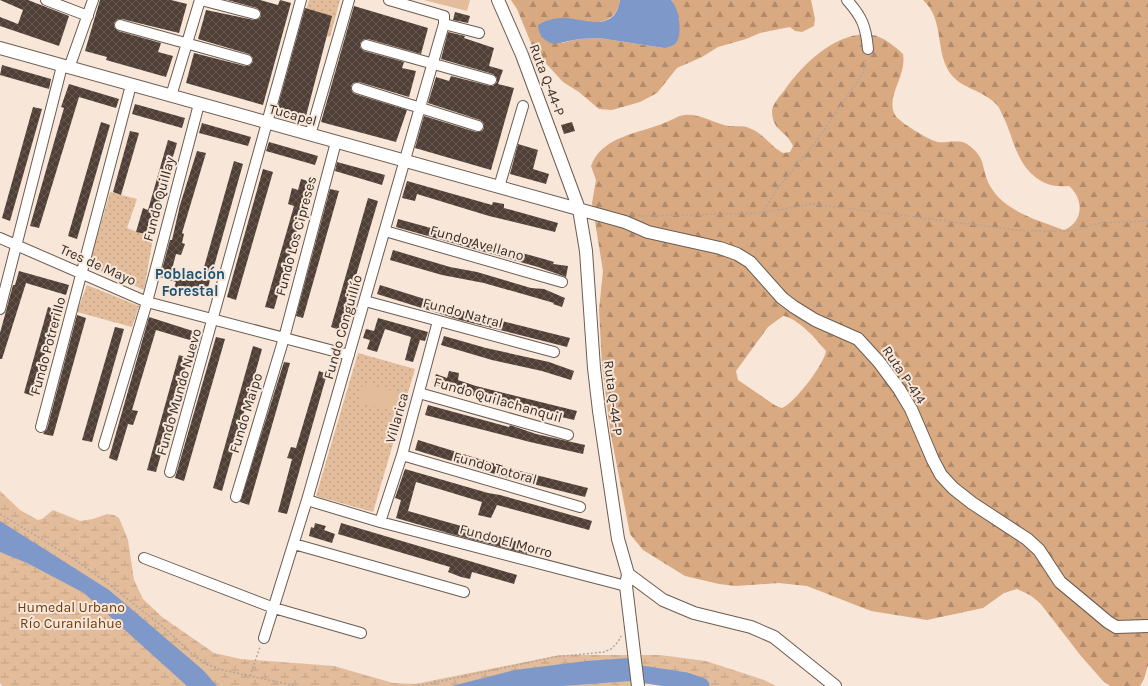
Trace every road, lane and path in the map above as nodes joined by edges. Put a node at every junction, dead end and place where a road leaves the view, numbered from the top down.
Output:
1 (46, 0) edge
2 (93, 0) edge
3 (201, 0) edge
4 (301, 0) edge
5 (349, 0) edge
6 (389, 0) edge
7 (498, 0) edge
8 (847, 0) edge
9 (420, 4) edge
10 (255, 14) dead end
11 (88, 16) junction
12 (444, 24) junction
13 (120, 25) dead end
14 (479, 33) dead end
15 (188, 44) junction
16 (366, 45) dead end
17 (0, 48) edge
18 (868, 49) joint
19 (247, 60) dead end
20 (432, 64) junction
21 (65, 67) junction
22 (491, 80) dead end
23 (131, 85) junction
24 (357, 88) dead end
25 (171, 96) junction
26 (199, 104) junction
27 (420, 106) junction
28 (523, 106) dead end
29 (266, 122) junction
30 (478, 126) dead end
31 (310, 135) junction
32 (336, 142) junction
33 (404, 161) junction
34 (499, 187) junction
35 (579, 209) junction
36 (628, 212) dead end
37 (762, 213) junction
38 (1148, 221) edge
39 (385, 231) junction
40 (0, 238) edge
41 (17, 245) junction
42 (82, 273) junction
43 (562, 282) dead end
44 (365, 301) junction
45 (147, 302) junction
46 (0, 309) edge
47 (214, 319) junction
48 (438, 321) junction
49 (284, 338) junction
50 (554, 352) dead end
51 (349, 355) junction
52 (419, 393) junction
53 (41, 427) dead end
54 (568, 435) dead end
55 (104, 445) dead end
56 (402, 455) junction
57 (170, 472) dead end
58 (236, 497) dead end
59 (307, 500) junction
60 (580, 507) dead end
61 (0, 514) edge
62 (380, 522) junction
63 (294, 544) junction
64 (144, 558) dead end
65 (628, 574) junction
66 (626, 586) junction
67 (464, 592) dead end
68 (274, 608) junction
69 (629, 619) junction
70 (1148, 626) edge
71 (361, 633) dead end
72 (264, 638) joint
73 (250, 676) junction
74 (296, 686) edge
75 (418, 686) edge
76 (638, 686) edge
77 (835, 686) edge

1 - 11 street
2 - 11 street
3 - 10 street
3 - 15 street
4 - 29 street, Fundo Mundo Nuevo
5 - 31 street
6 - 9 street
7 - 35 street, Ruta Q-44-P
8 - 18 street
9 - 12 street
11 - 21 street
12 - 14 street
12 - 20 street, Fundo Conguillío
13 - 15 street
15 - 19 street
15 - 25 street
16 - 20 street
17 - 21 street, Tucapel
18 - 37 path
20 - 22 street
20 - 27 street, Fundo Conguillío
21 - 23 street, Tucapel
21 - 41 street
23 - 25 street, Tucapel
23 - 42 street, Fundo Potrerillo
24 - 27 street
25 - 26 street, Tucapel
26 - 29 street, Tucapel
26 - 45 street, Fundo Quillay
27 - 30 street
27 - 33 street, Fundo Conguillío
28 - 34 street
29 - 31 street, Tucapel
29 - 47 street, Fundo Mundo Nuevo
31 - 32 street, Tucapel
32 - 33 street, Tucapel
32 - 49 street, Fundo Los Cipreses
33 - 34 street, Tucapel
33 - 39 street, Fundo Conguillío
34 - 35 street, Tucapel
35 - 65 street, Ruta Q-44-P
35 - 70 street, Ruta P-414
36 - 37 path
37 - 38 path
39 - 43 street, Fundo Avellano
39 - 44 street, Fundo Conguillío
40 - 41 street, Tres de Mayo
41 - 42 street, Tres de Mayo
41 - 46 street
42 - 45 street, Tres de Mayo
42 - 53 street, Fundo Potrerillo
44 - 48 street, Fundo Natral
44 - 51 street, Fundo Conguillío
45 - 47 street, Tres de Mayo
45 - 55 street, Fundo Quillay
47 - 49 street, Tres de Mayo
47 - 57 street, Fundo Mundo Nuevo
48 - 50 street, Fundo Natral
48 - 52 street, Villarica
49 - 51 street, Tres de Mayo
49 - 58 street, Fundo Maipo
51 - 59 street, Fundo Conguillío
52 - 54 street, Fundo Quilachanquil
52 - 56 street, Villarica
56 - 60 street, Fundo Totoral
56 - 62 street, Villarica
59 - 62 street
59 - 63 street, Fundo Conguillío
61 - 73 path
62 - 66 street, Fundo El Morro
63 - 67 street
63 - 68 street, Fundo Conguillío
64 - 68 street
65 - 66 street
65 - 77 street
66 - 69 street
68 - 71 street
68 - 72 street, Fundo Conguillío
69 - 75 path
69 - 76 street
72 - 73 path
73 - 74 path

